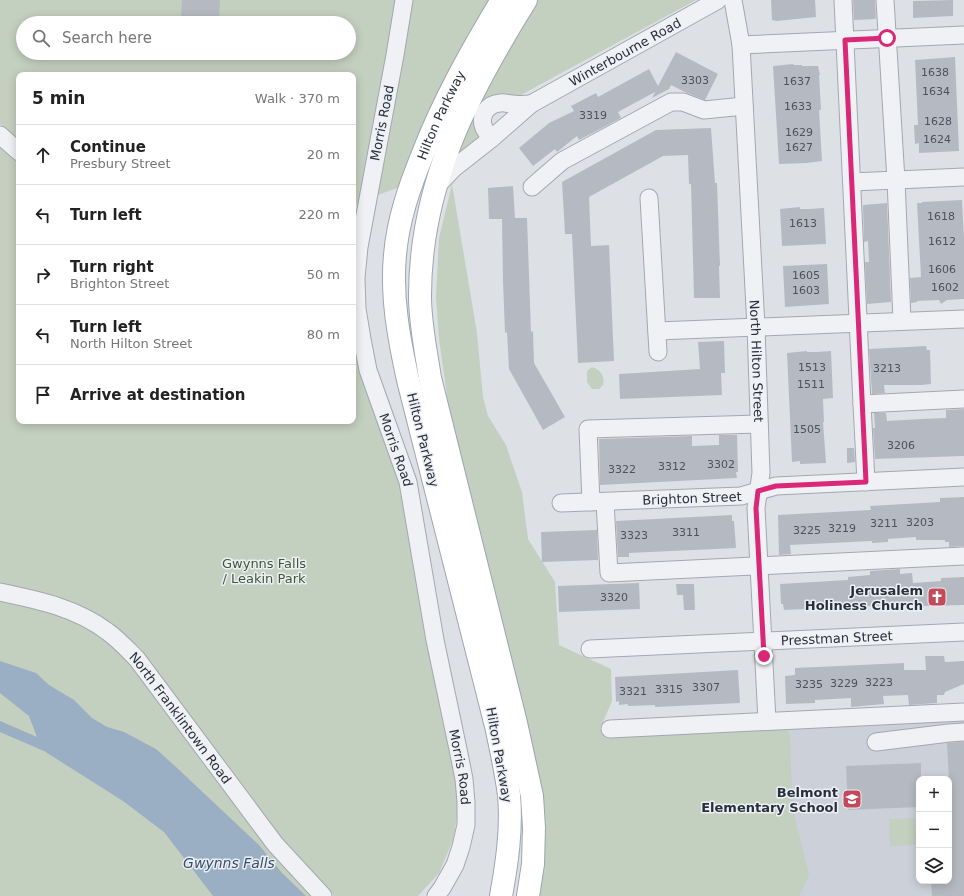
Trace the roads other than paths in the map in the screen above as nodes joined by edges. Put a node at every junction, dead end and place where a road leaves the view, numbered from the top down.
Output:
1 (404, 0) edge
2 (502, 0) edge
3 (526, 0) edge
4 (718, 0) edge
5 (733, 0) edge
6 (843, 0) edge
7 (885, 0) edge
8 (964, 35) edge
9 (887, 38) junction
10 (845, 40) junction
11 (741, 45) junction
12 (532, 104) junction
13 (744, 106) junction
14 (0, 135) edge
15 (491, 139) junction
16 (16, 149) edge
17 (964, 177) edge
18 (896, 180) junction
19 (852, 182) junction
20 (532, 187) dead end
21 (434, 190) junction
22 (649, 198) dead end
23 (358, 224) edge
24 (964, 319) edge
25 (902, 321) junction
26 (859, 323) junction
27 (756, 327) junction
28 (657, 331) junction
29 (658, 352) dead end
30 (964, 399) edge
31 (862, 404) junction
32 (759, 424) junction
33 (964, 477) edge
34 (866, 482) junction
35 (758, 491) junction
36 (598, 502) junction
37 (561, 503) dead end
38 (964, 556) edge
39 (759, 566) junction
40 (0, 592) edge
41 (964, 632) edge
42 (763, 641) junction
43 (590, 649) dead end
44 (964, 712) edge
45 (767, 721) junction
46 (610, 729) dead end
47 (964, 732) edge
48 (876, 742) dead end
49 (323, 896) edge
50 (436, 896) edge
51 (502, 896) edge
52 (528, 896) edge

1 - 23 street, Morris Road
2 - 51 main road, Hilton Parkway
3 - 21 main road, Hilton Parkway
4 - 12 street, Winterbourne Road
5 - 11 street, North Hilton Street
6 - 10 street
7 - 9 street
8 - 9 street
9 - 10 street
9 - 18 street
10 - 11 street
10 - 19 street
11 - 13 street, North Hilton Street
12 - 15 street, Winterbourne Road
12 - 15 street, Winterbourne Road
13 - 20 street
13 - 27 street, North Hilton Street
14 - 16 street
15 - 21 street, Winterbourne Road
17 - 18 street
18 - 19 street
18 - 25 street
19 - 26 street
21 - 52 main road, Hilton Parkway
22 - 28 street
23 - 50 street, Morris Road
24 - 25 street
25 - 26 street
26 - 27 street
26 - 31 street
27 - 28 street
27 - 32 street, North Hilton Street
28 - 29 street
30 - 31 street
31 - 34 street
32 - 35 street, North Hilton Street
32 - 36 street
33 - 34 street, Brighton Street
34 - 35 street, Brighton Street
35 - 36 street, Brighton Street
35 - 39 street, North Hilton Street
36 - 37 street, Brighton Street
36 - 39 street
38 - 39 street
39 - 42 street, North Hilton Street
40 - 49 street, North Franklintown Road
41 - 42 street, Presstman Street
42 - 43 street, Presstman Street
42 - 45 street, North Hilton Street
44 - 45 street
45 - 46 street
47 - 48 street

